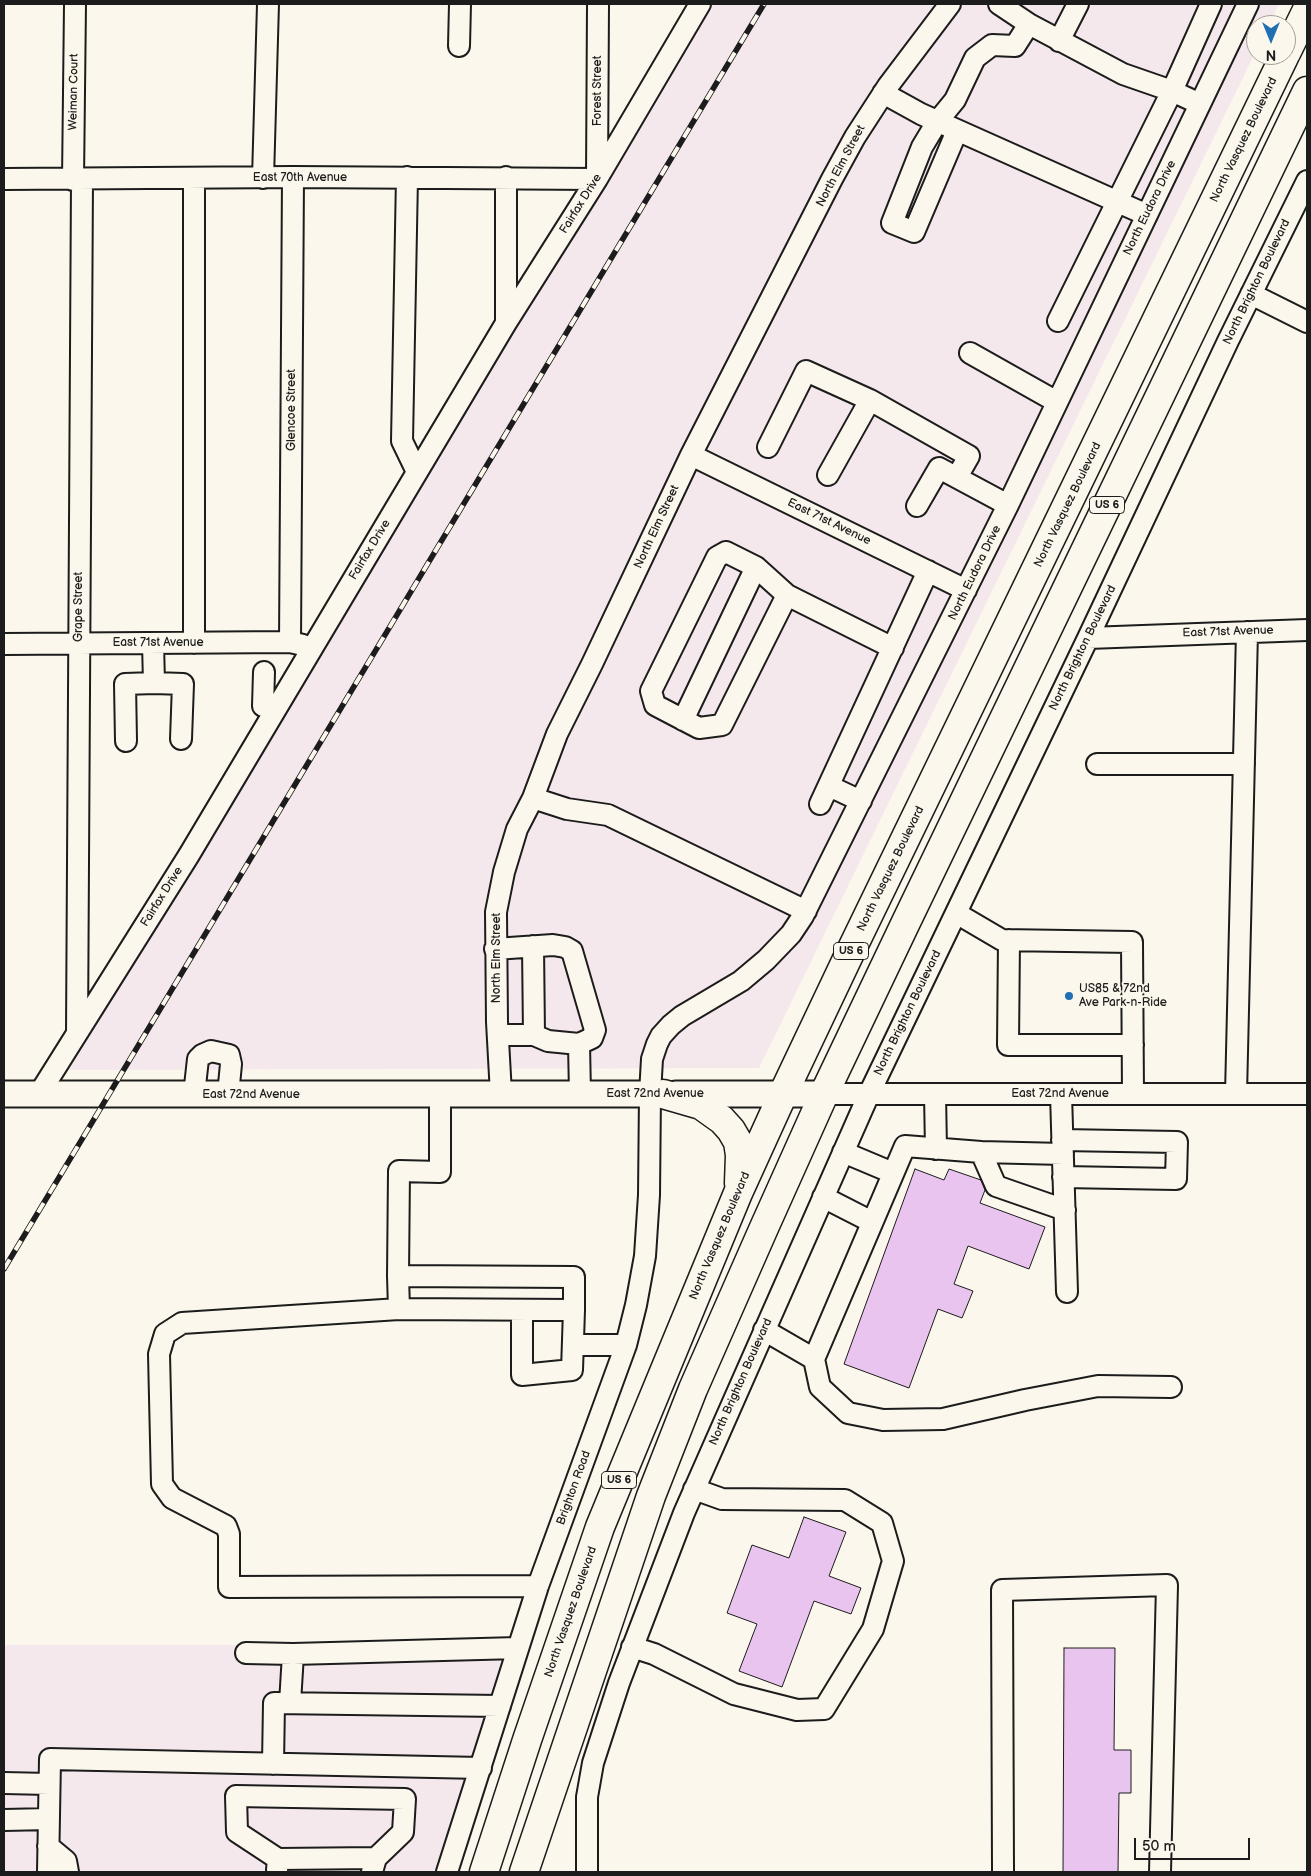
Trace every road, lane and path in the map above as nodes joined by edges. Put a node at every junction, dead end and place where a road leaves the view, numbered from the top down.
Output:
1 (75, 4) edge
2 (268, 4) edge
3 (460, 4) edge
4 (598, 4) edge
5 (700, 4) edge
6 (950, 4) edge
7 (999, 4) edge
8 (1078, 4) edge
9 (1206, 5) edge
10 (1307, 10) edge
11 (1244, 12) edge
12 (1029, 24) junction
13 (1296, 33) edge
14 (1059, 41) junction
15 (459, 46) dead end
16 (1281, 65) edge
17 (1172, 91) junction
18 (1307, 91) edge
19 (883, 93) junction
20 (1200, 104) junction
21 (937, 122) junction
22 (957, 130) junction
23 (263, 178) junction
24 (293, 178) junction
25 (406, 178) junction
26 (506, 178) junction
27 (597, 178) junction
28 (4, 179) edge
29 (194, 179) junction
30 (77, 180) junction
31 (1307, 181) edge
32 (1117, 202) junction
33 (1146, 215) junction
34 (1251, 294) junction
35 (1058, 321) dead end
36 (1307, 322) edge
37 (506, 323) junction
38 (970, 353) dead end
39 (870, 400) junction
40 (1057, 402) junction
41 (768, 447) dead end
42 (691, 455) junction
43 (417, 472) junction
44 (828, 475) dead end
45 (957, 478) junction
46 (917, 506) dead end
47 (1008, 506) junction
48 (756, 568) junction
49 (928, 571) junction
50 (966, 590) junction
51 (787, 595) junction
52 (1307, 630) edge
53 (1247, 632) junction
54 (1088, 638) junction
55 (290, 642) junction
56 (79, 643) junction
57 (154, 643) junction
58 (194, 643) junction
59 (4, 644) edge
60 (312, 647) junction
61 (893, 648) junction
62 (264, 672) dead end
63 (154, 683) junction
64 (277, 706) junction
65 (683, 720) junction
66 (181, 739) dead end
67 (126, 741) dead end
68 (1096, 764) dead end
69 (1244, 764) junction
70 (829, 786) junction
71 (532, 798) junction
72 (861, 801) junction
73 (820, 804) dead end
74 (806, 910) junction
75 (956, 913) junction
76 (1009, 940) junction
77 (533, 946) junction
78 (495, 949) junction
79 (77, 1033) junction
80 (498, 1035) junction
81 (534, 1035) junction
82 (578, 1044) junction
83 (1133, 1045) junction
84 (4, 1094) edge
85 (39, 1094) junction
86 (440, 1094) junction
87 (501, 1094) junction
88 (580, 1094) junction
89 (657, 1094) junction
90 (783, 1094) junction
91 (824, 1094) junction
92 (869, 1094) junction
93 (935, 1094) junction
94 (1061, 1094) junction
95 (1133, 1094) junction
96 (1236, 1094) junction
97 (1307, 1094) edge
98 (194, 1095) junction
99 (228, 1095) junction
100 (1062, 1147) junction
101 (936, 1149) junction
102 (843, 1152) junction
103 (981, 1152) junction
104 (893, 1173) junction
105 (1063, 1177) junction
106 (738, 1193) junction
107 (823, 1197) junction
108 (1064, 1210) junction
109 (872, 1222) junction
110 (398, 1276) junction
111 (1067, 1292) dead end
112 (399, 1309) junction
113 (574, 1310) junction
114 (522, 1311) junction
115 (764, 1330) junction
116 (572, 1345) junction
117 (626, 1345) junction
118 (814, 1359) junction
119 (1171, 1387) dead end
120 (694, 1489) junction
121 (538, 1586) junction
122 (632, 1647) junction
123 (518, 1648) junction
124 (246, 1653) dead end
125 (293, 1654) junction
126 (290, 1704) junction
127 (500, 1706) junction
128 (273, 1764) junction
129 (481, 1768) junction
130 (4, 1783) edge
131 (49, 1784) junction
132 (49, 1819) junction
133 (4, 1820) edge
134 (48, 1846) junction
135 (277, 1865) edge
136 (374, 1865) edge
137 (48, 1872) edge
138 (68, 1872) edge
139 (447, 1872) edge
140 (484, 1872) edge
141 (524, 1872) edge
142 (587, 1872) edge
143 (1003, 1872) edge
144 (1160, 1872) edge

1 - 30 street, Weiman Court
2 - 23 street
3 - 15 street
4 - 27 street, Forest Street
5 - 27 street, Fairfax Drive
6 - 19 street, North Elm Street
7 - 12 street
8 - 14 street
9 - 11 street
9 - 17 street
10 - 13 highway, North Vasquez Boulevard / US 6
11 - 20 street, North Eudora Drive
12 - 14 street
12 - 21 street
14 - 17 street
16 - 90 highway, North Vasquez Boulevard / US 6
17 - 20 street
17 - 32 street
18 - 91 highway, US 6
19 - 21 street
19 - 42 street, North Elm Street
20 - 33 street, North Eudora Drive
21 - 22 street
21 - 22 street
22 - 32 street
23 - 24 street, East 70th Avenue
23 - 29 street, East 70th Avenue
24 - 25 street, East 70th Avenue
24 - 55 street, Glencoe Street
25 - 26 street, East 70th Avenue
25 - 43 street
26 - 27 street, East 70th Avenue
26 - 37 street
27 - 37 street, Fairfax Drive
28 - 30 street, East 70th Avenue
29 - 30 street, East 70th Avenue
29 - 58 street
30 - 56 street, Grape Street
31 - 34 street, North Brighton Boulevard
32 - 33 street
32 - 35 street
33 - 40 street, North Eudora Drive
34 - 36 street
34 - 54 street, North Brighton Boulevard
37 - 43 street, Fairfax Drive
38 - 40 street
39 - 41 street
39 - 44 street
39 - 45 street
40 - 47 street, North Eudora Drive
42 - 49 street, East 71st Avenue
42 - 71 street, North Elm Street
43 - 60 street, Fairfax Drive
45 - 46 street
45 - 47 street
47 - 50 street, North Eudora Drive
48 - 51 street
48 - 65 street
48 - 65 street
49 - 50 street, East 71st Avenue
49 - 61 street
50 - 72 street, North Eudora Drive
51 - 61 street
51 - 65 street
52 - 53 street, East 71st Avenue
53 - 54 street, East 71st Avenue
53 - 69 street
54 - 75 street, North Brighton Boulevard
55 - 58 street, East 71st Avenue
55 - 60 street, East 71st Avenue
56 - 57 street, East 71st Avenue
56 - 59 street, East 71st Avenue
56 - 79 street, Grape Street
57 - 58 street, East 71st Avenue
57 - 63 street
60 - 64 street, Fairfax Drive
61 - 70 street
62 - 64 street
63 - 66 street
63 - 67 street
64 - 79 street, Fairfax Drive
68 - 69 street
69 - 96 street
70 - 72 street
70 - 73 street
71 - 74 street
71 - 78 street, North Elm Street
72 - 74 street, North Eudora Drive
74 - 89 street, North Eudora Drive
75 - 76 street
75 - 92 street, North Brighton Boulevard
76 - 83 street
76 - 83 street
77 - 78 street
77 - 81 street
77 - 82 street
78 - 80 street, North Elm Street
79 - 85 street, Fairfax Drive
80 - 81 street
80 - 87 street, North Elm Street
81 - 82 street
82 - 88 street
83 - 95 street
84 - 85 main road, East 72nd Avenue
85 - 98 main road, East 72nd Avenue
86 - 87 main road, East 72nd Avenue
86 - 99 main road, East 72nd Avenue
86 - 110 street
87 - 88 main road, East 72nd Avenue
88 - 89 main road, East 72nd Avenue
89 - 90 main road, East 72nd Avenue
89 - 106 highway
89 - 117 street, Brighton Road
90 - 91 main road, East 72nd Avenue
90 - 106 highway, North Vasquez Boulevard / US 6
91 - 92 street, East 72nd Avenue
91 - 141 highway, US 6
92 - 93 street, East 72nd Avenue
92 - 102 street, North Brighton Boulevard
93 - 94 street, East 72nd Avenue
93 - 101 street
94 - 95 street, East 72nd Avenue
94 - 100 street
95 - 96 street, East 72nd Avenue
96 - 97 street, East 72nd Avenue
98 - 99 main road, East 72nd Avenue
98 - 99 street
100 - 103 street
100 - 105 street
100 - 105 street
101 - 103 street
101 - 104 street
102 - 104 street
102 - 107 street, North Brighton Boulevard
103 - 108 street
104 - 109 street
105 - 108 street
106 - 140 highway, North Vasquez Boulevard / US 6
107 - 109 street
107 - 115 street, North Brighton Boulevard
108 - 111 street
109 - 118 street
110 - 112 street
110 - 113 street
112 - 114 street
112 - 121 street
113 - 114 street
113 - 116 street
114 - 116 street
115 - 118 street
115 - 120 street, North Brighton Boulevard
116 - 117 street
117 - 121 street, Brighton Road
118 - 119 street
120 - 122 street, North Brighton Boulevard
120 - 122 street
121 - 123 street, Brighton Road
122 - 142 street, North Brighton Boulevard
123 - 125 street
123 - 127 street, Brighton Road
124 - 125 street
125 - 126 street
126 - 127 street
126 - 128 street
127 - 129 street, Brighton Road
128 - 129 street
128 - 131 street
129 - 139 street, Brighton Road
130 - 131 street
131 - 132 street
132 - 133 street
132 - 134 street
134 - 137 street
134 - 138 street
135 - 136 street
135 - 136 street
143 - 144 street

